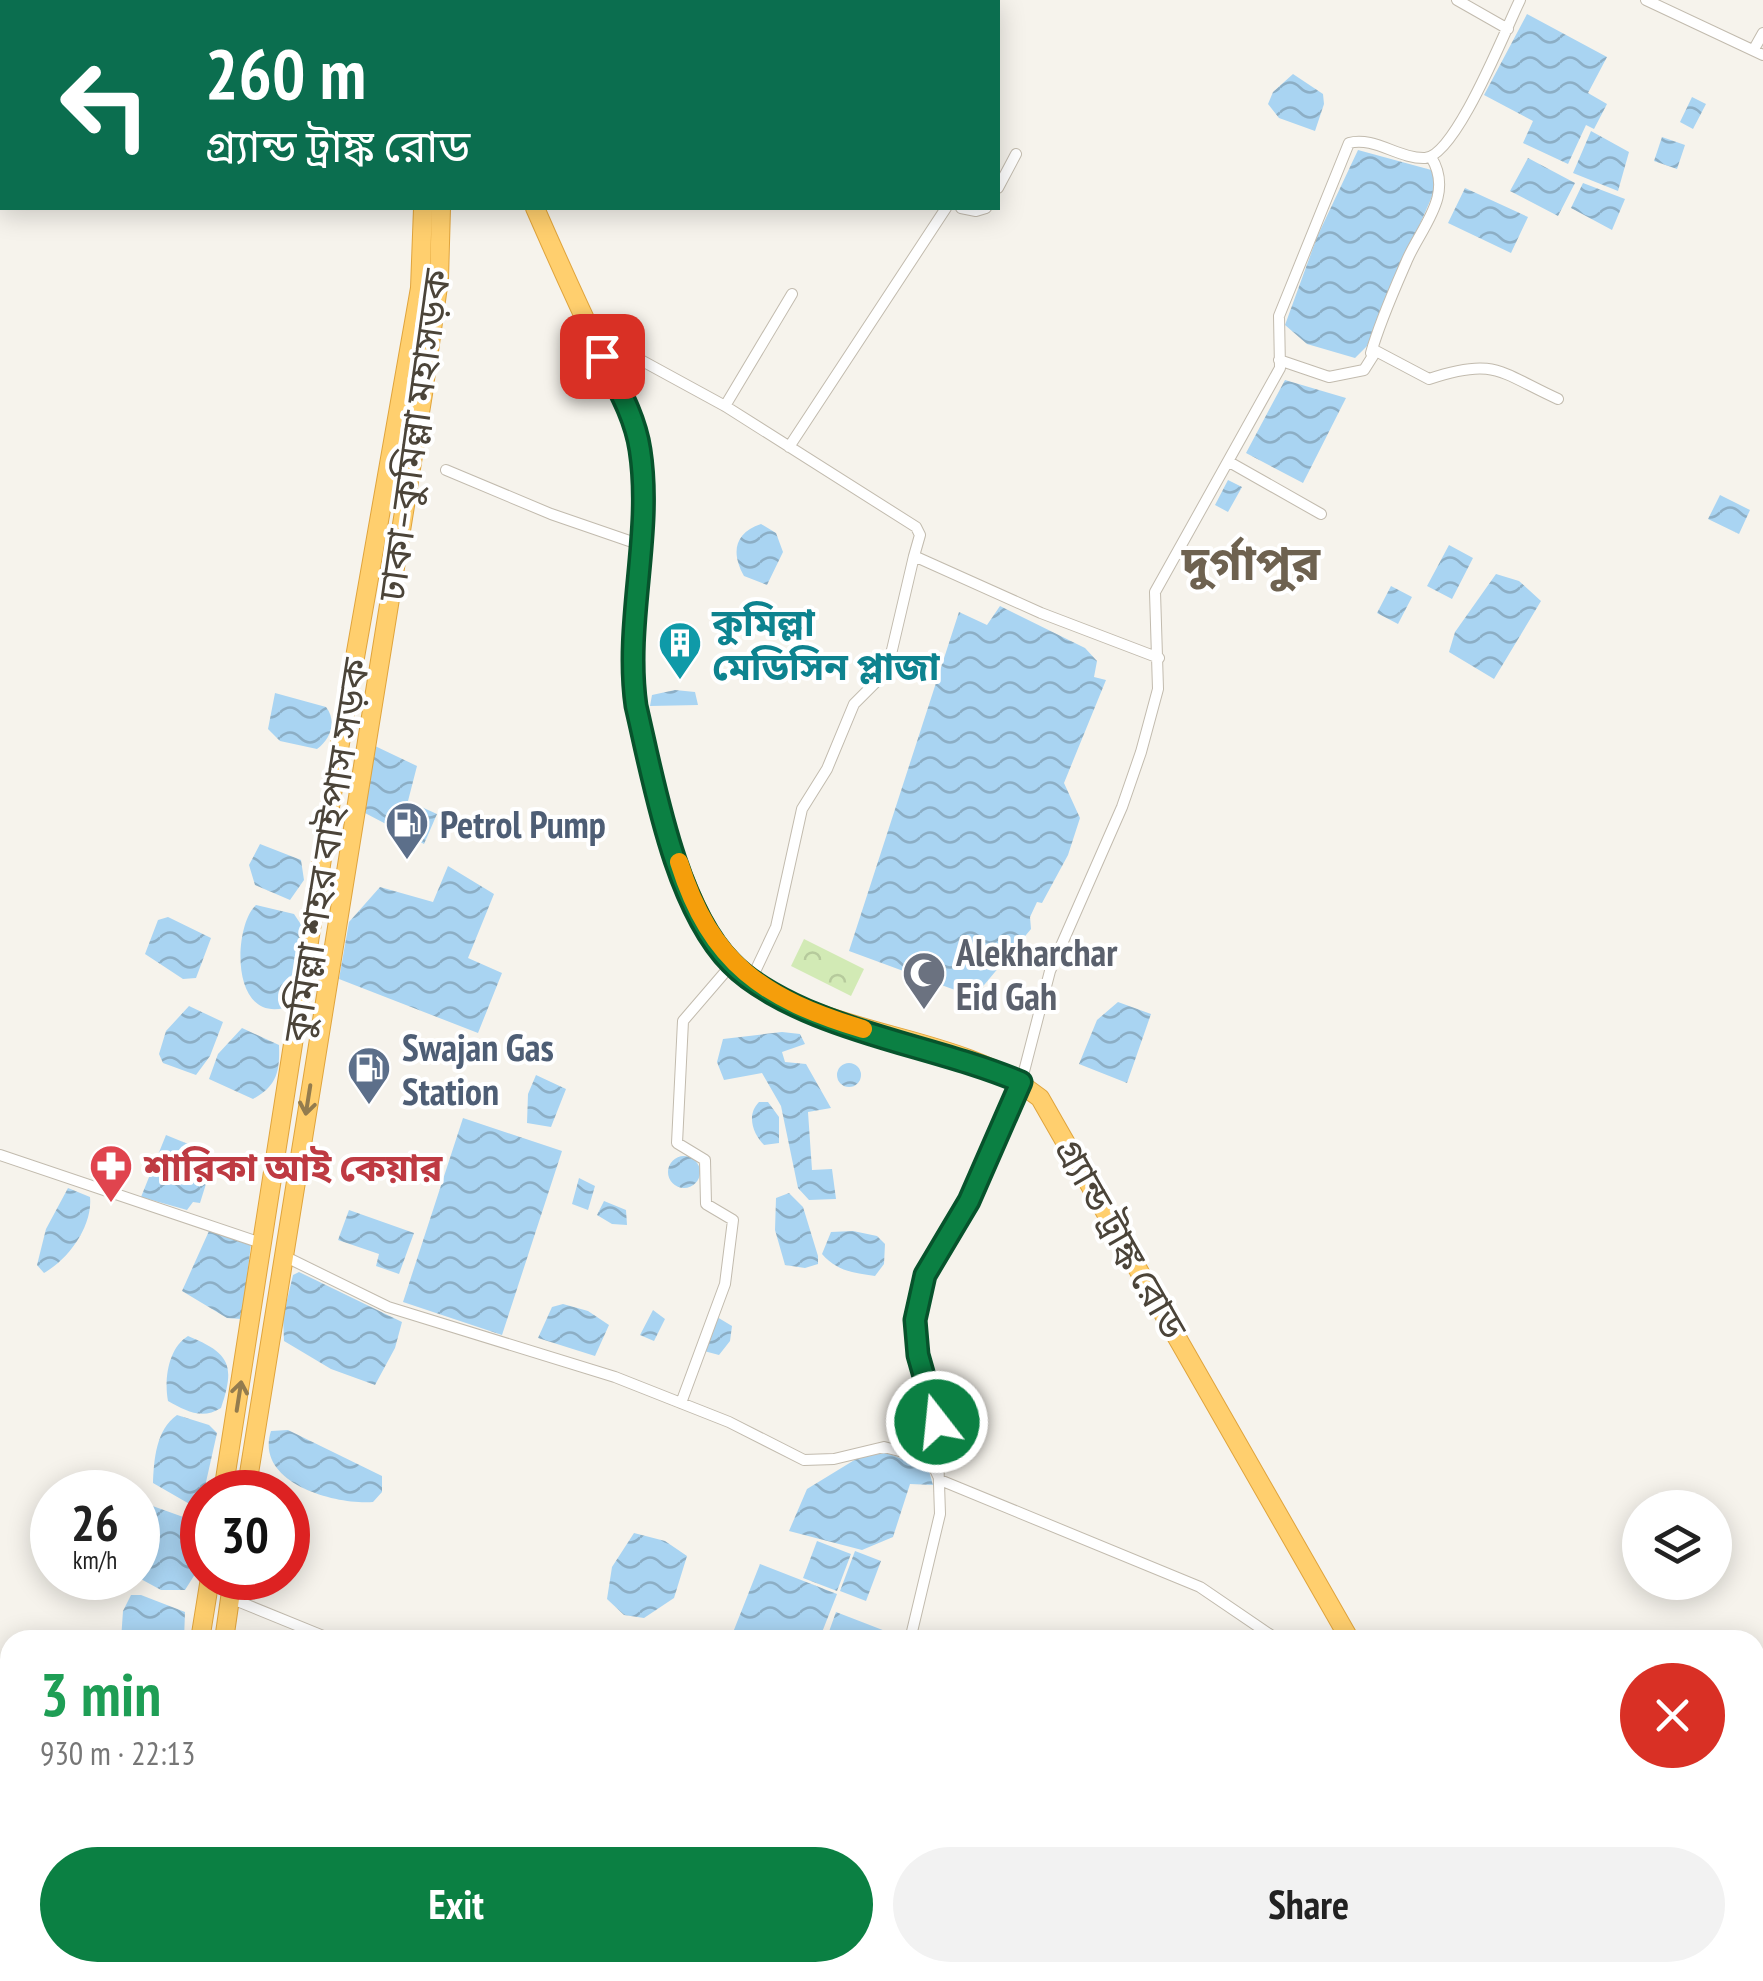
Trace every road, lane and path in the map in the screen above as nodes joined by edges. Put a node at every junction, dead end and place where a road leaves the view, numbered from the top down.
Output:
1 (1457, 0) edge
2 (1520, 0) edge
3 (1646, 0) edge
4 (1508, 29) junction
5 (1763, 33) edge
6 (1759, 52) edge
7 (1016, 154) dead end
8 (1431, 157) junction
9 (1000, 184) edge
10 (423, 210) edge
11 (441, 210) edge
12 (536, 210) edge
13 (945, 210) edge
14 (792, 294) dead end
15 (592, 334) junction
16 (1370, 359) junction
17 (1280, 360) junction
18 (1558, 399) dead end
19 (724, 406) junction
20 (789, 447) junction
21 (1230, 464) junction
22 (446, 470) dead end
23 (1321, 514) dead end
24 (641, 544) junction
25 (914, 556) junction
26 (1160, 658) junction
27 (732, 964) junction
28 (751, 980) junction
29 (1021, 1082) junction
30 (0, 1155) edge
31 (261, 1244) junction
32 (284, 1256) junction
33 (682, 1403) junction
34 (227, 1470) edge
35 (250, 1470) edge
36 (940, 1480) junction
37 (206, 1600) edge
38 (230, 1600) edge
39 (235, 1600) edge
40 (202, 1630) edge
41 (225, 1630) edge
42 (308, 1630) edge
43 (912, 1630) edge
44 (1263, 1630) edge
45 (1344, 1630) edge

1 - 4 street
2 - 4 street
3 - 6 street
4 - 8 street
5 - 6 street
7 - 9 street
8 - 16 street
8 - 17 street
10 - 31 highway, কুমিল্লা শহর বাইপাস সড়ক
11 -> 32 highway, ঢাকা–কুমিল্লা মহাসড়ক
12 - 15 highway, গ্র্যান্ড ট্রাঙ্ক রোড
13 - 20 street
14 - 19 street
15 - 19 street
15 - 24 highway, গ্র্যান্ড ট্রাঙ্ক রোড
16 - 17 street
16 - 18 street
17 - 21 street
19 - 20 street
20 - 25 street
21 - 23 street
21 - 26 street
22 - 24 street
24 - 27 highway, গ্র্যান্ড ট্রাঙ্ক রোড
25 - 26 street
25 - 28 street
26 - 29 street
27 - 28 highway, গ্র্যান্ড ট্রাঙ্ক রোড
27 - 33 street
28 - 29 highway, গ্র্যান্ড ট্রাঙ্ক রোড
29 - 36 street
29 - 45 highway, গ্র্যান্ড ট্রাঙ্ক রোড
30 - 31 street
34 -> 31 highway, কুমিল্লা শহর বাইপাস সড়ক
32 - 33 street
32 - 35 highway, ঢাকা–কুমিল্লা মহাসড়ক
33 - 36 street
36 - 43 street
36 - 44 street
37 - 40 highway
38 - 41 highway
39 - 42 street

